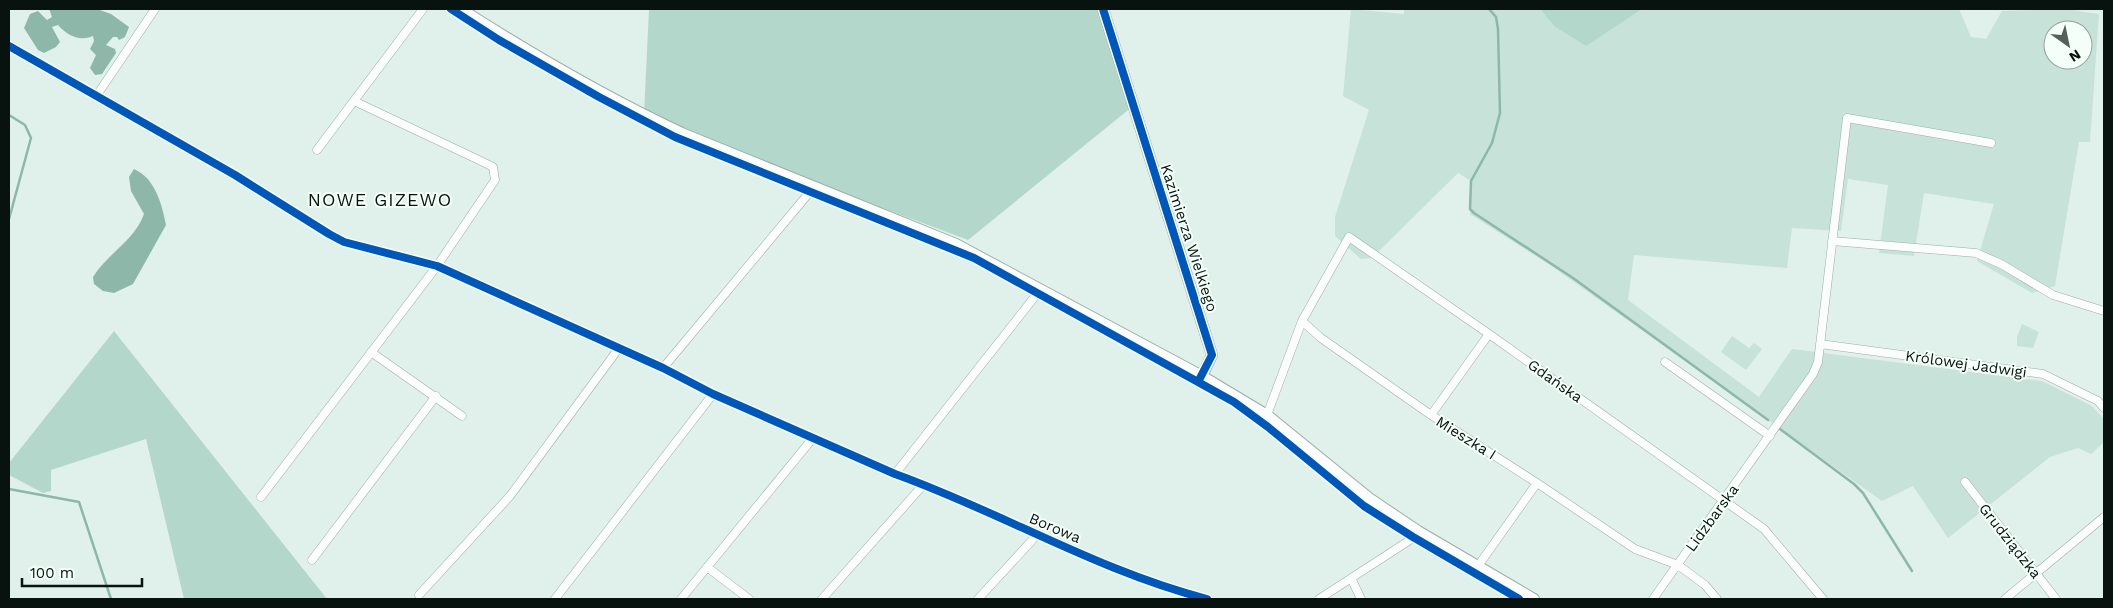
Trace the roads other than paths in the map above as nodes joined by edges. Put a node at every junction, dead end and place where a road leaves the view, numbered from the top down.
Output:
1 (155, 9) edge
2 (424, 9) edge
3 (461, 9) edge
4 (1103, 9) edge
5 (9, 46) edge
6 (97, 96) junction
7 (354, 101) junction
8 (1991, 142) dead end
9 (317, 150) dead end
10 (814, 187) junction
11 (1832, 241) junction
12 (437, 266) junction
13 (1040, 290) junction
14 (2104, 311) edge
15 (1302, 321) junction
16 (1489, 334) junction
17 (1820, 344) junction
18 (619, 348) junction
19 (371, 352) junction
20 (1665, 362) dead end
21 (663, 368) junction
22 (1202, 376) junction
23 (714, 394) junction
24 (436, 396) junction
25 (2104, 408) edge
26 (1267, 415) junction
27 (1431, 415) junction
28 (462, 416) dead end
29 (1770, 436) junction
30 (813, 438) junction
31 (895, 474) junction
32 (1965, 482) dead end
33 (1537, 483) junction
34 (924, 484) junction
35 (261, 497) dead end
36 (1725, 501) junction
37 (2104, 517) edge
38 (1418, 531) junction
39 (1036, 536) junction
40 (312, 560) dead end
41 (1678, 565) junction
42 (1478, 566) junction
43 (707, 567) junction
44 (2035, 573) junction
45 (1351, 578) junction
46 (419, 595) dead end
47 (555, 599) edge
48 (681, 599) edge
49 (749, 599) edge
50 (822, 599) edge
51 (978, 599) edge
52 (1207, 599) edge
53 (1319, 599) edge
54 (1360, 599) edge
55 (1534, 599) edge
56 (1653, 599) edge
57 (1717, 599) edge
58 (1823, 599) edge
59 (2005, 599) edge
60 (2056, 599) edge

1 - 6 street
2 - 7 street
3 - 10 street
4 - 22 street, Kazimierza Wielkiego
5 - 6 street, Borowa
6 - 12 street, Borowa
7 - 9 street
7 - 12 street
8 - 11 street, Lidzbarska
10 - 13 street
10 - 21 street
11 - 14 street
11 - 17 street, Lidzbarska
12 - 18 street, Borowa
12 - 19 street
13 - 22 street
13 - 31 street
15 - 16 street, Gdańska
15 - 26 street
15 - 27 street, Mieszka I
16 - 27 street
16 - 36 street, Gdańska
17 - 25 street, Królowej Jadwigi
17 - 29 street, Lidzbarska
18 - 21 street, Borowa
18 - 46 street
19 - 24 street
19 - 35 street
20 - 29 street
21 - 23 street, Borowa
22 - 26 street
23 - 30 street, Borowa
23 - 47 street
24 - 28 street
24 - 40 street
26 - 38 street
27 - 33 street, Mieszka I
29 - 36 street, Lidzbarska
30 - 31 street, Borowa
30 - 43 street
31 - 34 street, Borowa
32 - 44 street, Grudziądzka
33 - 41 street, Mieszka I
33 - 42 street
34 - 39 street, Borowa
34 - 50 street
36 - 41 street, Lidzbarska
36 - 58 street, Gdańska
37 - 44 street
38 - 42 street
38 - 45 street
39 - 51 street
39 - 52 street, Borowa
41 - 56 street, Lidzbarska
41 - 57 street, Mieszka I
42 - 55 street
43 - 48 street
43 - 49 street
44 - 59 street
44 - 60 street, Grudziądzka
45 - 53 street
45 - 54 street

